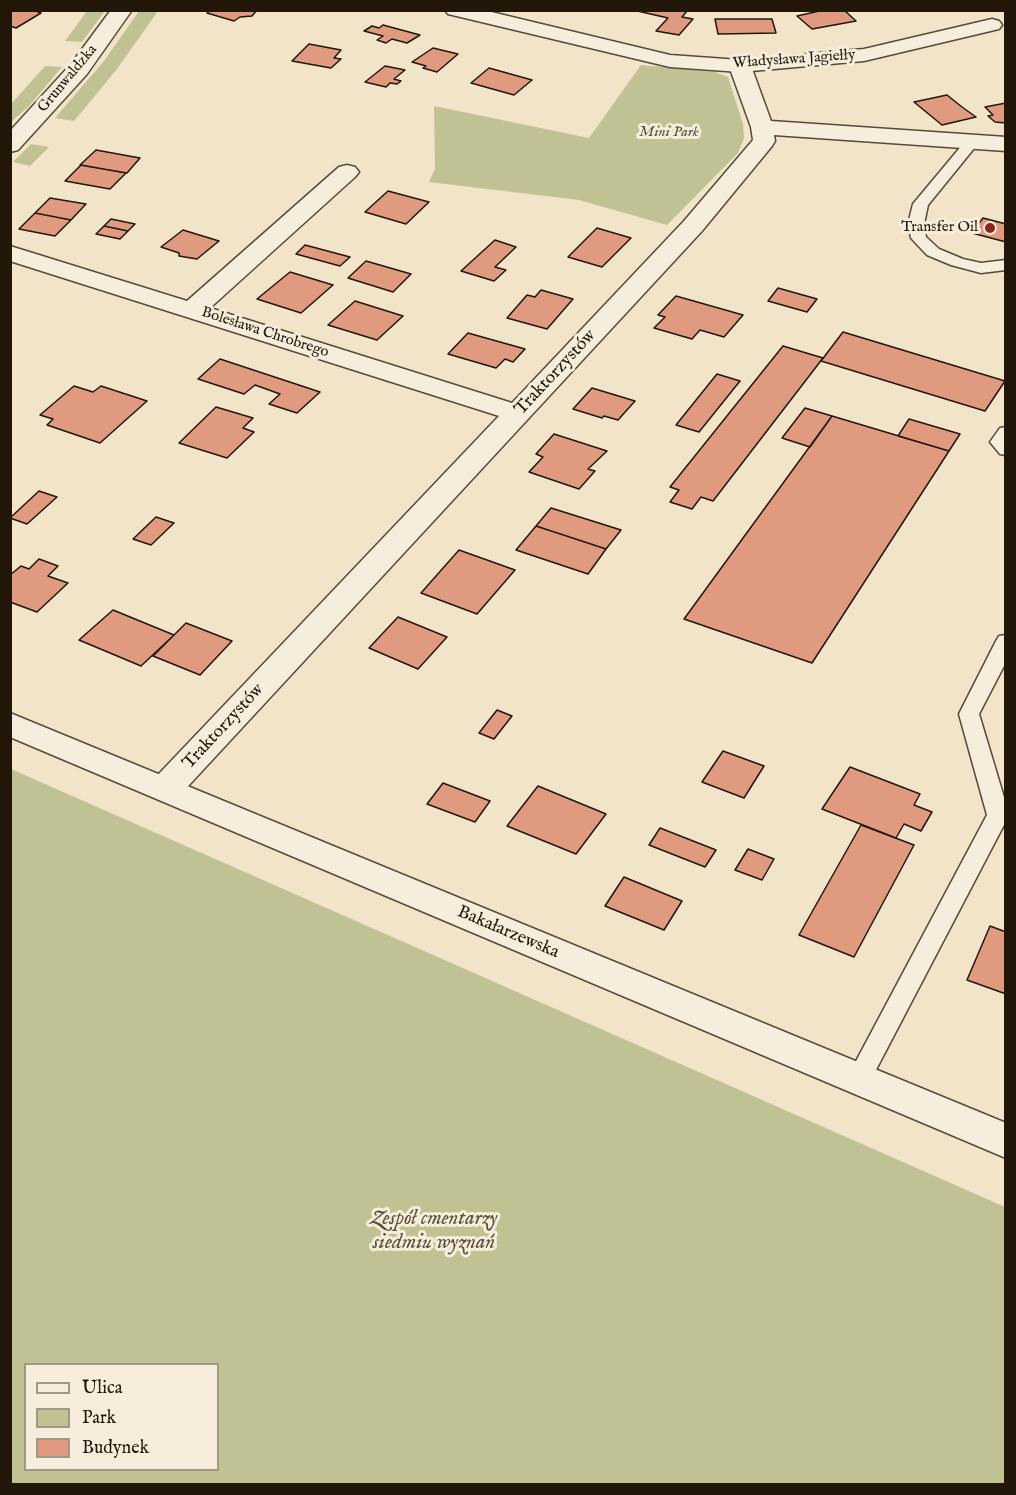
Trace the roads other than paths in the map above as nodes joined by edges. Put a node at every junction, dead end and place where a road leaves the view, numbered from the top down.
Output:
1 (122, 10) edge
2 (455, 10) edge
3 (971, 10) edge
4 (999, 30) edge
5 (740, 66) junction
6 (762, 127) junction
7 (15, 134) edge
8 (973, 141) junction
9 (1005, 144) edge
10 (347, 172) dead end
11 (10, 253) edge
12 (1005, 265) edge
13 (192, 310) junction
14 (519, 414) junction
15 (1005, 432) edge
16 (1005, 450) edge
17 (1005, 641) edge
18 (10, 724) edge
19 (166, 788) junction
20 (858, 1080) junction
21 (1005, 1142) edge

1 - 7 street, Grunwaldzka
2 - 5 street, Władysława Jagiełły
3 - 4 street
4 - 5 street, Władysława Jagiełły
5 - 6 street
6 - 8 street
6 - 14 street, Traktorzystów
8 - 9 street
8 - 12 lane
10 - 13 street
11 - 13 street, Bolesława Chrobrego
13 - 14 street, Bolesława Chrobrego
14 - 19 street, Traktorzystów
15 - 16 lane
17 - 20 lane
18 - 19 street, Bakałarzewska
19 - 20 street, Bakałarzewska
20 - 21 street, Bakałarzewska

